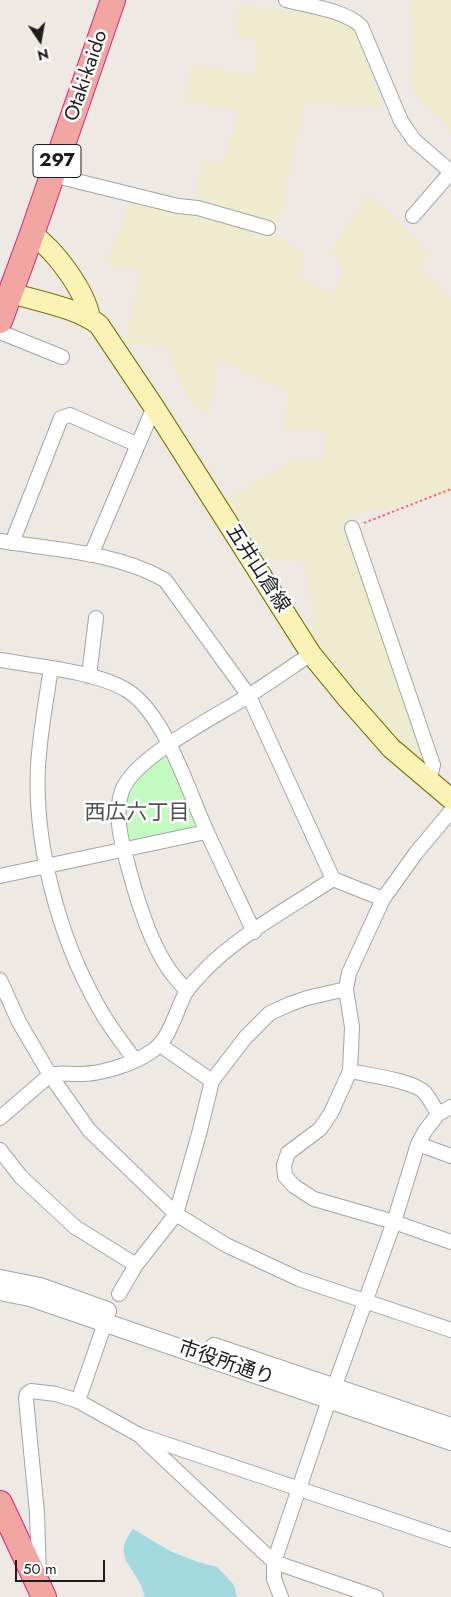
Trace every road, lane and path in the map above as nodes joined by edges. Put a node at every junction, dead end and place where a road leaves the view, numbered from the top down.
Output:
1 (113, 0) edge
2 (286, 0) edge
3 (451, 172) edge
4 (52, 175) junction
5 (413, 216) dead end
6 (268, 228) dead end
7 (32, 234) junction
8 (6, 292) edge
9 (90, 318) junction
10 (0, 321) edge
11 (0, 332) edge
12 (62, 357) dead end
13 (154, 407) junction
14 (138, 446) junction
15 (451, 489) edge
16 (352, 528) joint
17 (6, 542) edge
18 (91, 554) junction
19 (96, 618) dead end
20 (311, 654) junction
21 (0, 660) edge
22 (51, 668) junction
23 (89, 676) junction
24 (249, 696) junction
25 (169, 745) junction
26 (429, 780) junction
27 (451, 798) edge
28 (451, 812) edge
29 (206, 832) junction
30 (124, 849) junction
31 (46, 866) junction
32 (0, 876) edge
33 (333, 879) junction
34 (383, 900) junction
35 (254, 932) junction
36 (0, 980) edge
37 (346, 989) junction
38 (187, 991) junction
39 (160, 1044) junction
40 (134, 1059) junction
41 (350, 1072) junction
42 (50, 1075) junction
43 (212, 1081) junction
44 (451, 1107) edge
45 (438, 1114) junction
46 (0, 1118) edge
47 (418, 1144) junction
48 (0, 1150) edge
49 (451, 1156) edge
50 (176, 1214) junction
51 (394, 1222) junction
52 (451, 1242) edge
53 (136, 1265) junction
54 (0, 1279) edge
55 (0, 1291) edge
56 (119, 1294) dead end
57 (366, 1302) junction
58 (105, 1323) junction
59 (451, 1330) edge
60 (332, 1394) junction
61 (78, 1402) junction
62 (451, 1427) edge
63 (139, 1435) junction
64 (451, 1441) edge
65 (300, 1489) junction
66 (0, 1503) edge
67 (451, 1540) edge
68 (274, 1562) junction
69 (42, 1591) edge
70 (281, 1597) edge
71 (376, 1597) edge

1 - 4 highway, Otaki-kaido / 297
2 - 3 street
3 - 5 street
4 - 6 street
4 - 7 highway, Otaki-kaido / 297
7 - 8 highway, Otaki-kaido / 297
7 - 9 main road, 五井山倉線
8 - 9 main road, 五井山倉線
8 - 10 highway, Otaki-kaido / 297
9 - 13 main road, 五井山倉線
11 - 12 street
13 - 14 street
13 - 20 main road, 五井山倉線
14 - 17 street
14 - 18 street
15 - 16 path
16 - 26 street
17 - 18 street
18 - 24 street
19 - 23 street
20 - 24 street
20 - 26 main road, 五井山倉線
21 - 22 street
22 - 23 street
22 - 31 street
23 - 25 street
24 - 25 street
24 - 33 street
25 - 29 street
25 - 30 street
26 - 27 main road, 五井山倉線
28 - 34 street
29 - 30 street
29 - 35 street
30 - 31 street
30 - 38 street
31 - 32 street
31 - 40 street
33 - 34 street
33 - 35 street
34 - 37 street
35 - 38 street
36 - 42 street
37 - 41 street
37 - 43 street
38 - 39 street
39 - 40 street
39 - 43 street
40 - 42 street
41 - 45 street
41 - 51 street
42 - 46 street
42 - 50 street
43 - 50 street
44 - 45 street
45 - 47 street
47 - 49 street
47 - 51 street
48 - 53 street
50 - 53 street
50 - 57 street
51 - 52 street
51 - 57 street
53 - 56 street
54 - 60 street, 市役所通り
55 - 58 street, 市役所通り
57 - 59 street
57 - 60 street
58 - 60 street, 市役所通り
58 - 61 street
60 - 62 street, 市役所通り
60 - 64 street, 市役所通り
60 - 65 street
61 - 63 street
61 - 69 street
63 - 65 street
63 - 68 street
65 - 67 street
65 - 68 street
66 - 69 highway
68 - 70 street
68 - 71 street

